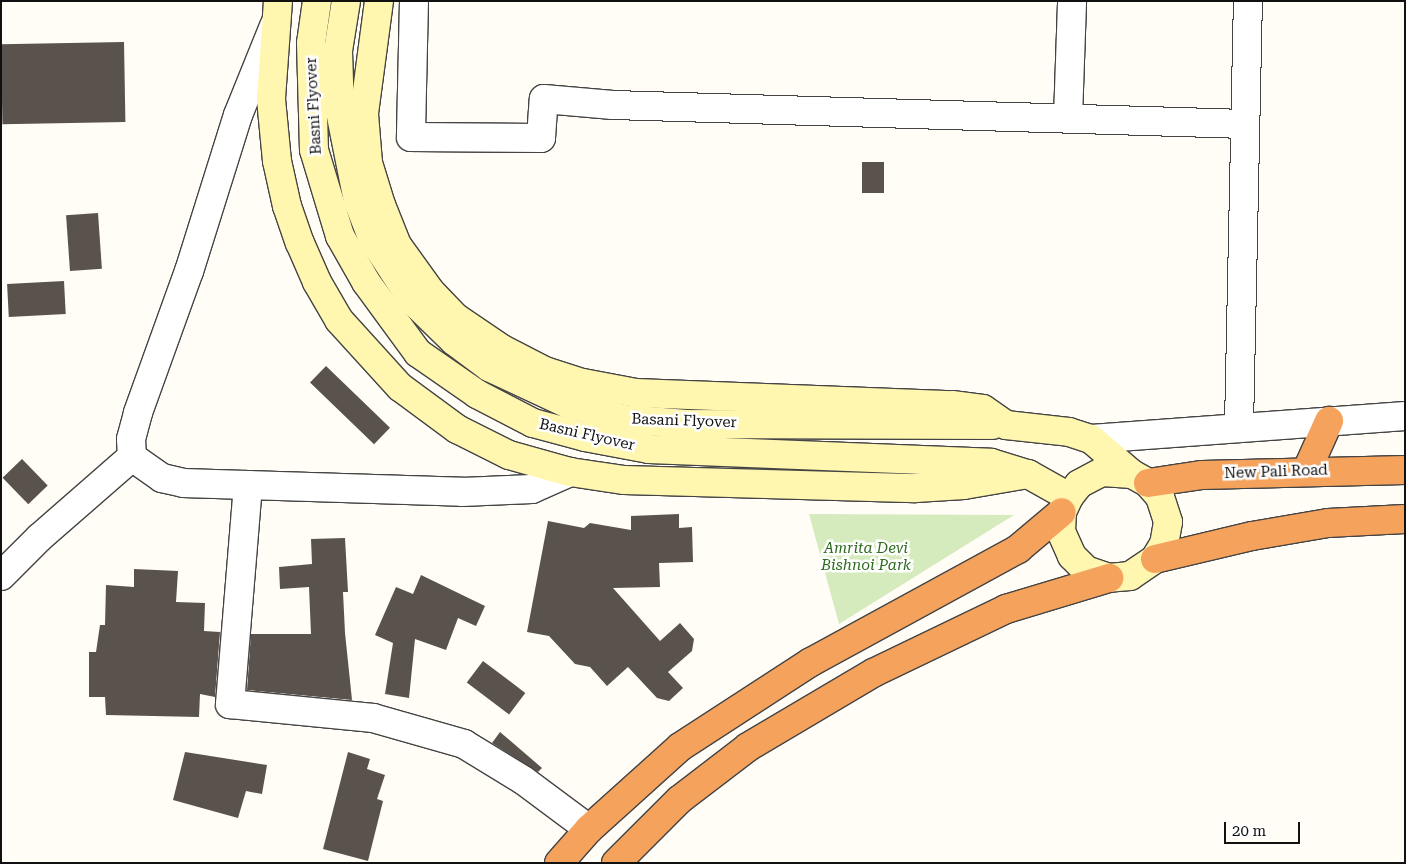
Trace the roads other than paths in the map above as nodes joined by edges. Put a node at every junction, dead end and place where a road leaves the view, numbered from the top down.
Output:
1 (317, 1) edge
2 (346, 1) edge
3 (379, 1) edge
4 (414, 1) edge
5 (1072, 1) edge
6 (1248, 1) edge
7 (277, 12) edge
8 (1068, 118) junction
9 (1245, 124) junction
10 (1405, 416) edge
11 (1329, 421) junction
12 (1006, 425) junction
13 (1239, 426) junction
14 (1091, 439) junction
15 (132, 457) junction
16 (1308, 470) junction
17 (1405, 470) edge
18 (570, 472) junction
19 (1028, 474) junction
20 (1140, 478) junction
21 (248, 485) junction
22 (1066, 504) junction
23 (1405, 519) edge
24 (1155, 559) junction
25 (1, 576) edge
26 (1109, 578) junction
27 (589, 829) junction
28 (559, 863) edge
29 (616, 863) edge

1 - 19 main road, Basni Flyover
2 - 12 main road, Basani Flyover
3 - 12 main road
4 - 8 street
5 - 8 street
6 - 9 street
7 - 15 street
7 - 18 main road
8 - 9 street
9 - 13 street
10 - 11 street
11 - 13 street
11 - 16 highway
12 - 14 main road, Basani Flyover
13 - 14 street
14 - 20 main road
15 - 21 street
15 - 25 street
16 - 17 highway, New Pali Road
16 - 20 highway, New Pali Road
18 - 19 main road
18 - 21 street
19 - 22 main road
20 - 22 main road
20 - 24 main road
21 - 27 street
22 - 26 main road
22 - 27 highway
23 - 24 highway
24 - 26 main road
26 - 29 highway
27 - 28 highway

